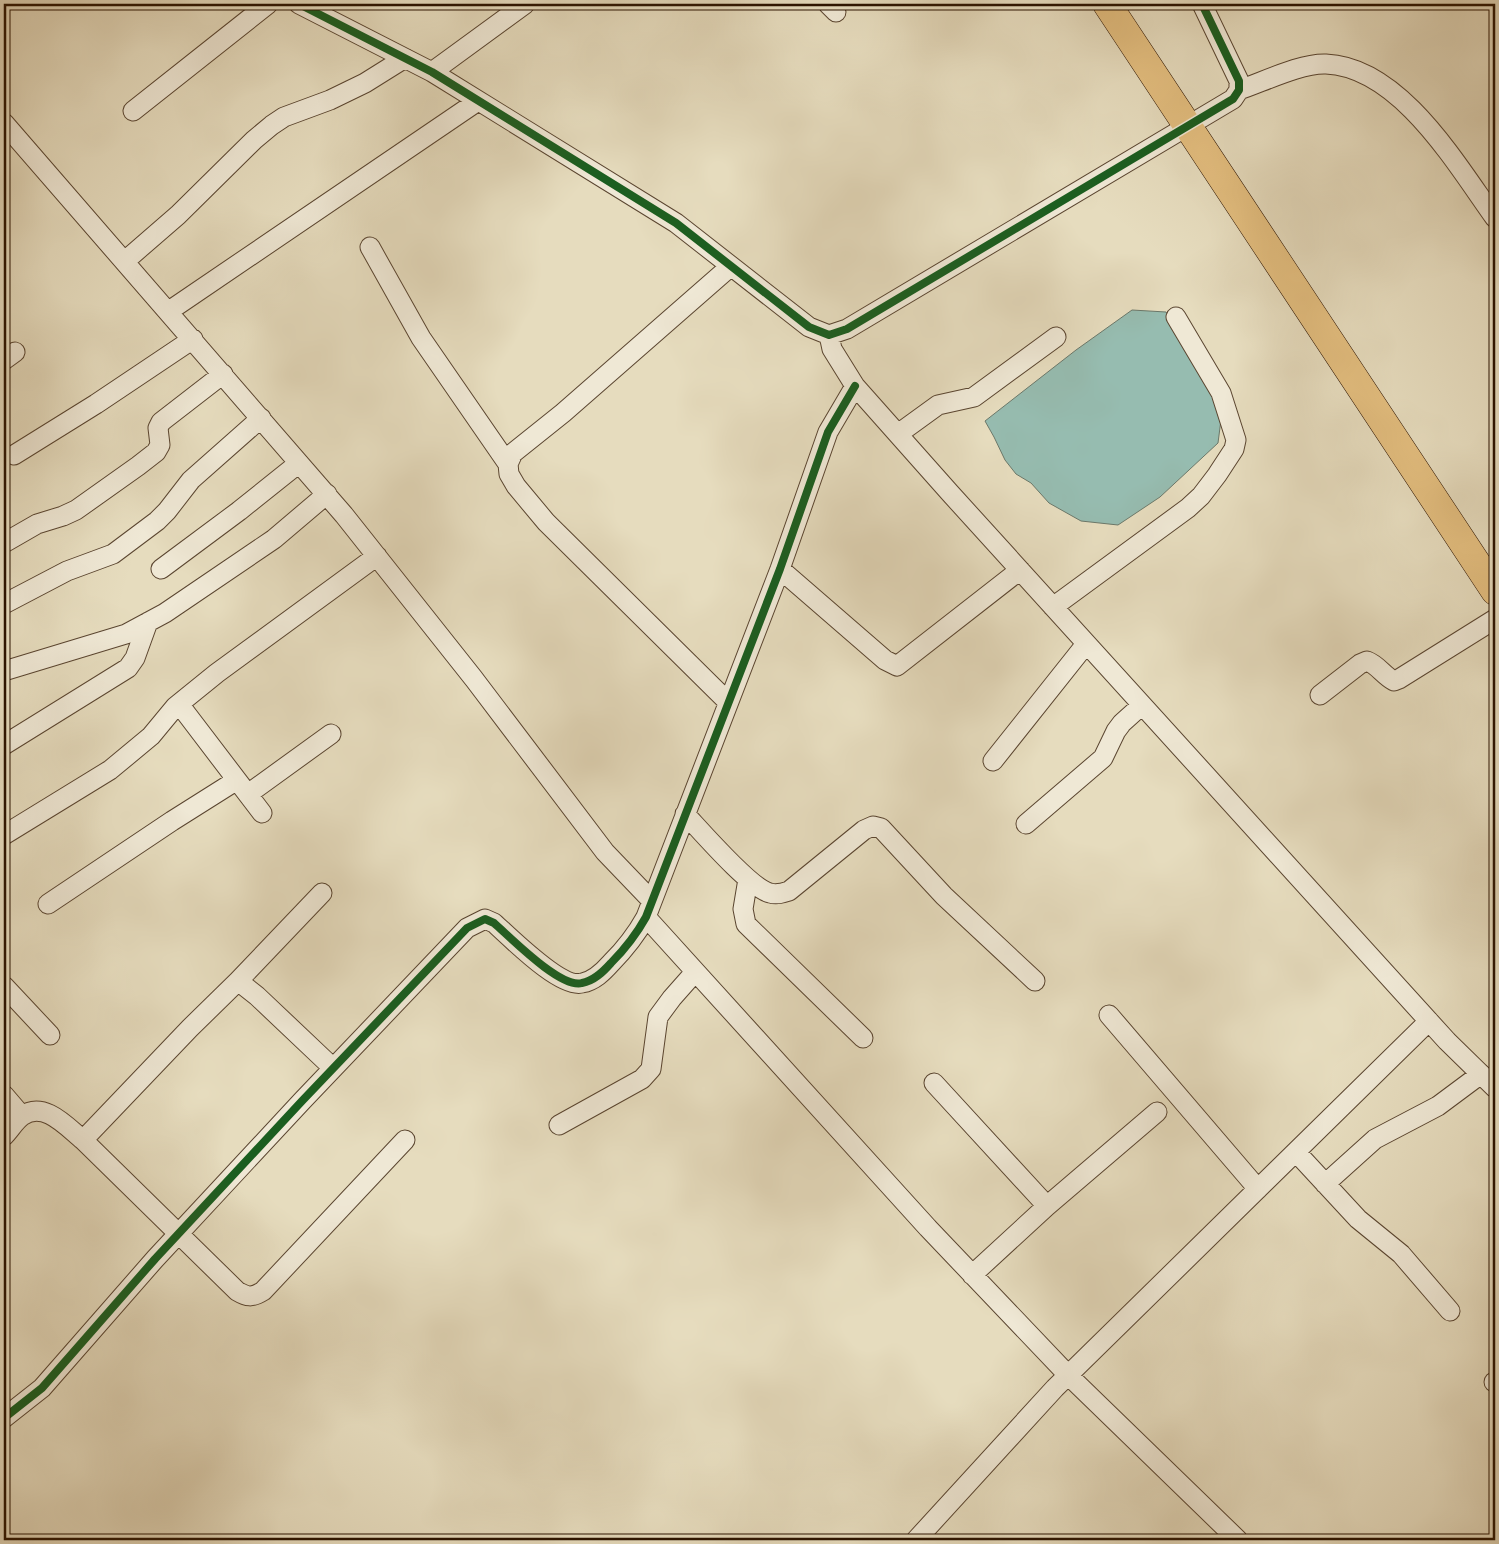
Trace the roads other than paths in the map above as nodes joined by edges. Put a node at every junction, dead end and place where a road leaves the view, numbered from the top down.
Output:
1 (268, 4) edge
2 (299, 4) edge
3 (525, 4) edge
4 (1107, 4) edge
5 (1202, 4) edge
6 (405, 58) junction
7 (432, 72) junction
8 (1239, 90) junction
9 (478, 101) junction
10 (133, 111) dead end
11 (4, 123) edge
12 (1188, 126) junction
13 (1495, 218) edge
14 (370, 247) dead end
15 (125, 261) junction
16 (731, 266) junction
17 (169, 311) junction
18 (1176, 317) dead end
19 (829, 335) junction
20 (1056, 337) dead end
21 (193, 339) junction
22 (223, 374) junction
23 (856, 386) junction
24 (261, 418) junction
25 (898, 434) junction
26 (14, 455) dead end
27 (299, 462) junction
28 (508, 464) junction
29 (327, 494) junction
30 (4, 543) edge
31 (377, 556) junction
32 (161, 569) dead end
33 (780, 569) junction
34 (1020, 570) junction
35 (1495, 591) edge
36 (4, 604) edge
37 (1053, 607) junction
38 (1495, 619) edge
39 (148, 622) junction
40 (1086, 644) junction
41 (4, 671) edge
42 (1320, 695) dead end
43 (728, 702) junction
44 (179, 704) junction
45 (1142, 705) junction
46 (332, 734) dead end
47 (4, 745) edge
48 (993, 760) dead end
49 (243, 787) junction
50 (262, 813) dead end
51 (685, 814) junction
52 (1026, 824) dead end
53 (4, 835) edge
54 (748, 879) junction
55 (322, 893) dead end
56 (48, 904) dead end
57 (649, 909) junction
58 (695, 972) junction
59 (238, 981) junction
60 (1035, 981) dead end
61 (4, 986) edge
62 (1109, 1015) dead end
63 (1429, 1021) junction
64 (50, 1034) dead end
65 (863, 1038) dead end
66 (333, 1068) junction
67 (1481, 1074) junction
68 (934, 1083) dead end
69 (1495, 1088) edge
70 (4, 1095) edge
71 (1157, 1112) dead end
72 (22, 1116) junction
73 (559, 1125) dead end
74 (4, 1136) edge
75 (83, 1140) junction
76 (405, 1140) dead end
77 (1296, 1152) junction
78 (1326, 1184) junction
79 (1258, 1189) junction
80 (1047, 1206) junction
81 (178, 1235) junction
82 (972, 1275) junction
83 (1450, 1311) dead end
84 (1068, 1375) junction
85 (4, 1418) edge
86 (916, 1540) edge
87 (1238, 1540) edge

1 - 10 street
2 - 6 street
3 - 7 street
4 - 12 highway
5 - 8 street
6 - 7 street
6 - 15 street
7 - 9 street
8 - 12 street
8 - 13 street
9 - 16 street
9 - 17 street
11 - 15 street
12 - 19 street
12 - 35 highway
14 - 28 street
15 - 17 street
16 - 19 street
16 - 28 street
17 - 21 street
18 - 37 street
19 - 23 street
20 - 25 street
21 - 22 street
21 - 26 street
22 - 24 street
22 - 30 street
23 - 25 street
23 - 33 street
24 - 27 street
24 - 36 street
25 - 34 street
27 - 29 street
27 - 32 street
28 - 43 street
29 - 31 street
29 - 39 street
31 - 44 street
31 - 57 street
33 - 34 street
33 - 43 street
34 - 37 street
37 - 40 street
38 - 42 street
39 - 41 street
39 - 47 street
40 - 45 street
40 - 48 street
43 - 51 street
44 - 49 street
44 - 53 street
45 - 52 street
45 - 63 street
46 - 49 street
49 - 50 street
49 - 56 street
51 - 54 street
51 - 57 street
54 - 60 street
54 - 65 street
55 - 59 street
57 - 58 street
57 - 66 street
58 - 73 street
58 - 82 street
59 - 66 street
59 - 75 street
61 - 64 street
62 - 79 street
63 - 67 street
63 - 77 street
66 - 81 street
67 - 69 street
67 - 78 street
68 - 80 street
70 - 72 street
71 - 80 street
72 - 74 street
72 - 75 street
75 - 81 street
76 - 81 street
77 - 78 street
77 - 79 street
78 - 83 street
79 - 84 street
80 - 82 street
81 - 85 street
82 - 84 street
84 - 86 street
84 - 87 street

